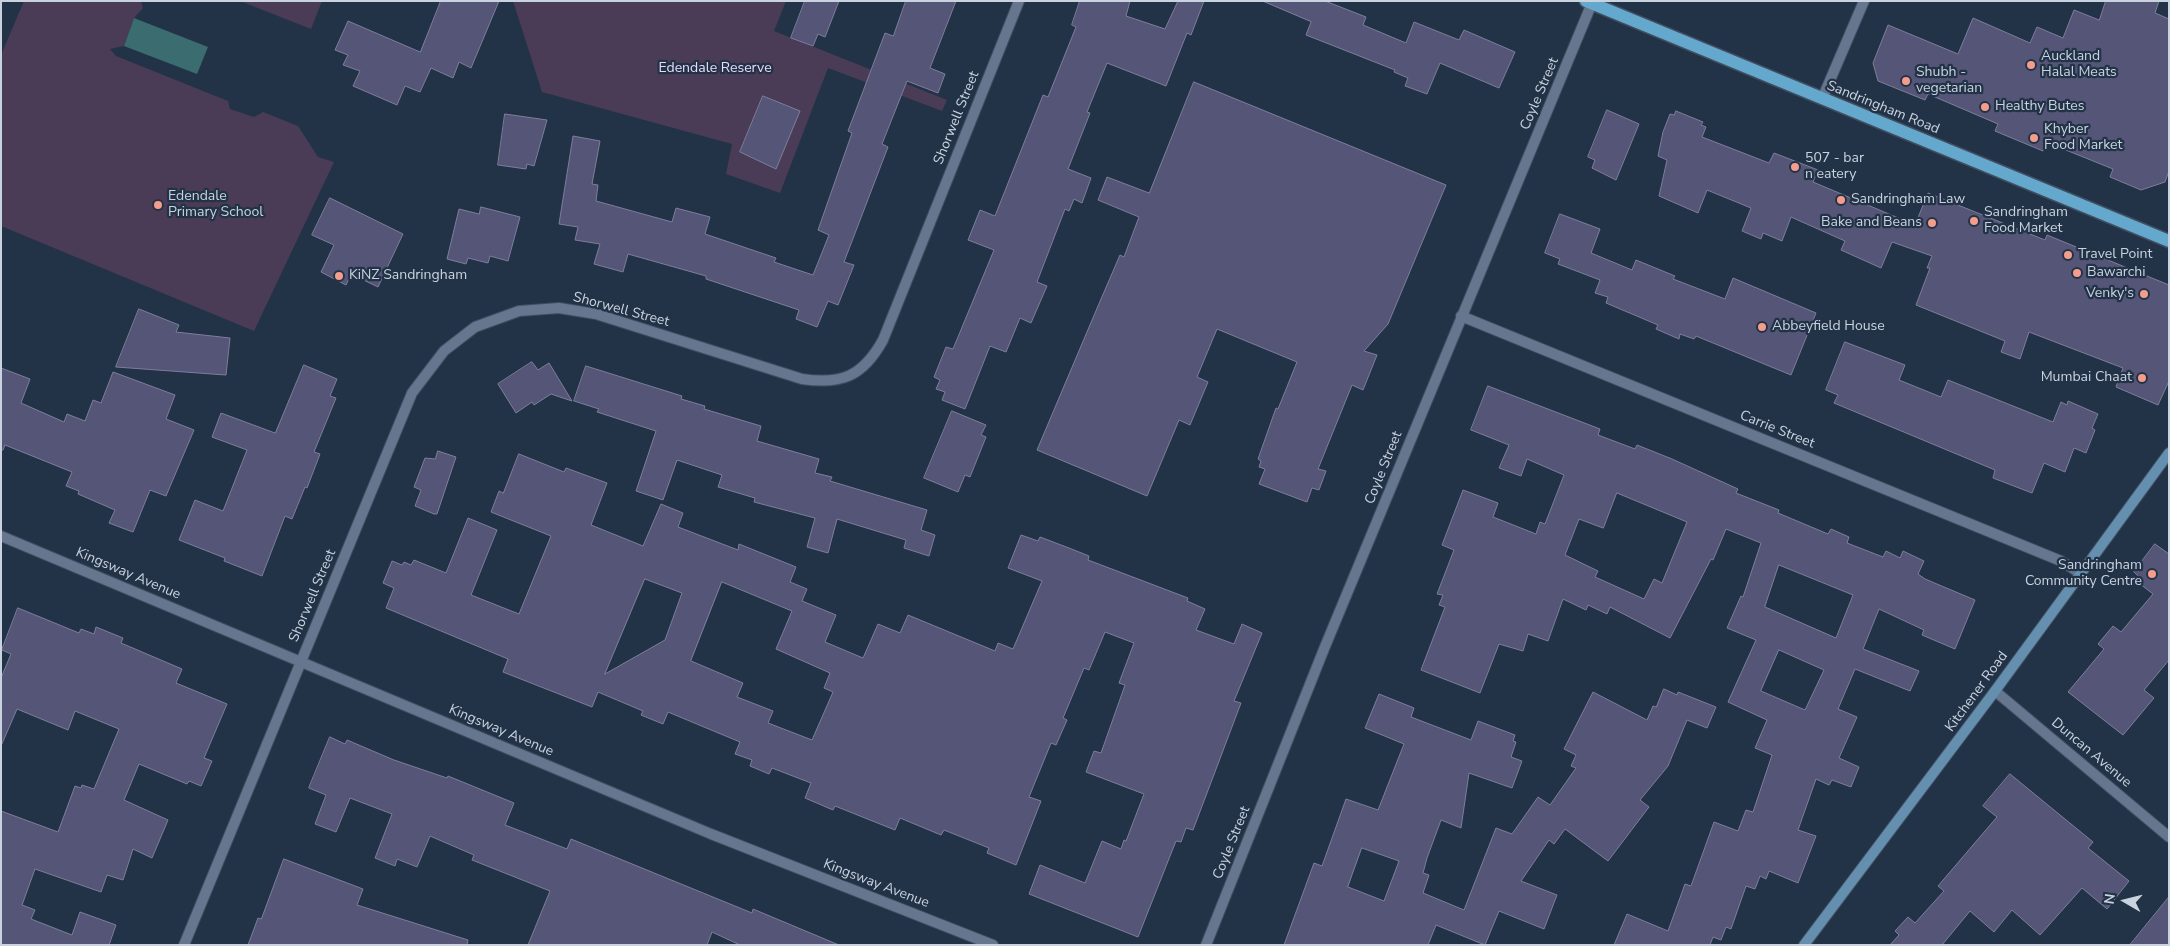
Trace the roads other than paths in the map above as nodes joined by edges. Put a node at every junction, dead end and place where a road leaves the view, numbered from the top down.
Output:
1 (1019, 1) edge
2 (1864, 1) edge
3 (1589, 2) edge
4 (1822, 99) junction
5 (2169, 241) edge
6 (1461, 316) junction
7 (2169, 453) edge
8 (1, 536) edge
9 (2080, 573) junction
10 (300, 661) junction
11 (1995, 692) junction
12 (2169, 836) edge
13 (184, 945) edge
14 (993, 945) edge
15 (1206, 945) edge
16 (1804, 945) edge

1 - 10 street, Shorwell Street
2 - 4 street
3 - 4 main road, Sandringham Road
3 - 6 street, Coyle Street
4 - 5 main road, Sandringham Road
6 - 9 street, Carrie Street
6 - 15 street, Coyle Street
7 - 9 street, Kitchener Road
8 - 10 street, Kingsway Avenue
9 - 11 street, Kitchener Road
10 - 13 street, Shorwell Street
10 - 14 street, Kingsway Avenue
11 - 12 street, Duncan Avenue
11 - 16 street, Kitchener Road

